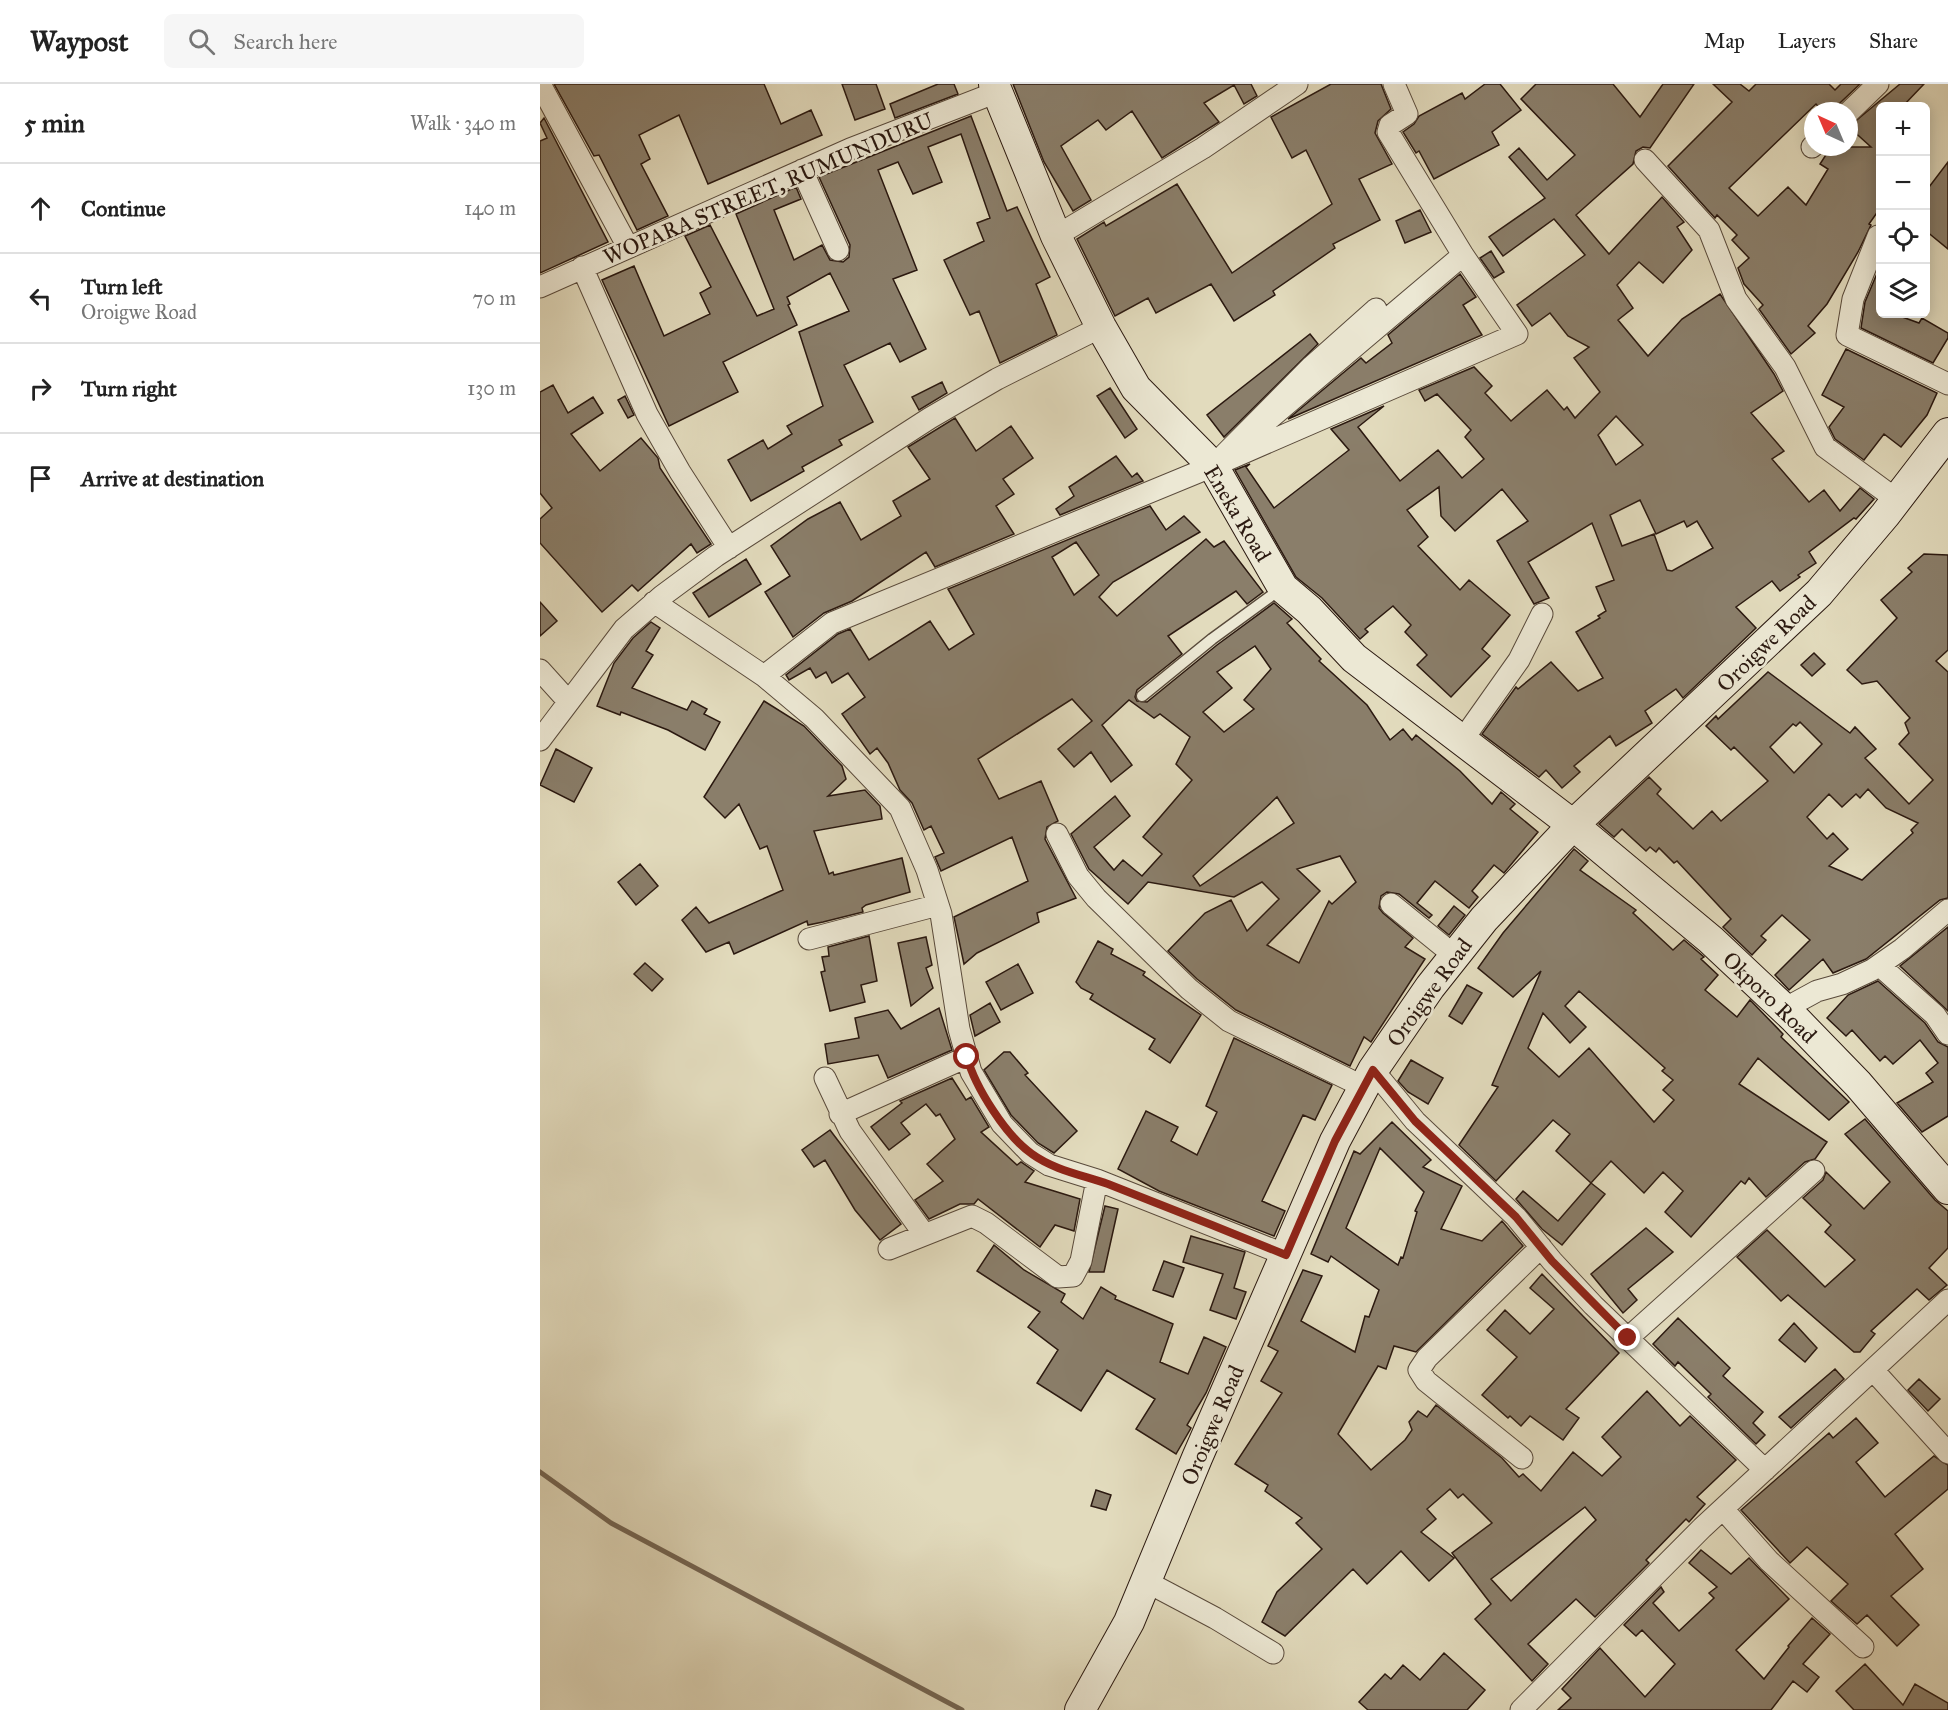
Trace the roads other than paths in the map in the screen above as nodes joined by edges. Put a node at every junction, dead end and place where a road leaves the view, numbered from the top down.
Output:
1 (1297, 84) edge
2 (1394, 84) edge
3 (1878, 84) edge
4 (995, 88) edge
5 (542, 90) edge
6 (1858, 103) edge
7 (1644, 160) dead end
8 (802, 170) junction
9 (1056, 236) junction
10 (1876, 242) edge
11 (628, 247) junction
12 (838, 250) dead end
13 (1463, 255) junction
14 (582, 267) junction
15 (540, 287) edge
16 (1101, 327) junction
17 (1948, 384) edge
18 (1946, 440) edge
19 (1213, 466) junction
20 (1897, 500) junction
21 (729, 548) junction
22 (1283, 588) junction
23 (654, 602) junction
24 (1542, 614) dead end
25 (540, 670) edge
26 (764, 676) junction
27 (1142, 696) dead end
28 (568, 701) junction
29 (540, 740) edge
30 (1461, 741) junction
31 (1573, 825) junction
32 (1057, 834) dead end
33 (1391, 904) dead end
34 (938, 905) junction
35 (1948, 910) edge
36 (810, 939) dead end
37 (1455, 956) junction
38 (1879, 964) junction
39 (1784, 1009) junction
40 (1948, 1034) edge
41 (967, 1057) junction
42 (825, 1078) dead end
43 (1368, 1078) junction
44 (840, 1114) junction
45 (1814, 1171) dead end
46 (1097, 1180) junction
47 (1946, 1181) edge
48 (924, 1234) junction
49 (1540, 1247) junction
50 (889, 1249) dead end
51 (1286, 1255) junction
52 (1948, 1300) edge
53 (1628, 1338) junction
54 (1873, 1370) junction
55 (1948, 1453) edge
56 (1522, 1458) dead end
57 (1765, 1470) junction
58 (1723, 1509) junction
59 (1147, 1582) junction
60 (1863, 1647) dead end
61 (1273, 1653) dead end
62 (1080, 1710) edge
63 (1521, 1710) edge

1 - 9 street
2 - 13 street
3 - 6 street
4 - 8 street, WOPARA STREET, RUMUNDURU
4 - 9 street, Eneka Road
5 - 11 street
7 - 20 street
8 - 11 street, WOPARA STREET, RUMUNDURU
8 - 12 street
9 - 16 street, Eneka Road
10 - 17 street
11 - 14 street, WOPARA STREET, RUMUNDURU
13 - 19 street
13 - 19 street
14 - 15 street, WOPARA STREET, RUMUNDURU
14 - 21 street
16 - 19 street, Eneka Road
16 - 21 street
18 - 20 street, Oroigwe Road
19 - 19 street
19 - 22 street, Eneka Road
19 - 26 street
20 - 31 street, Oroigwe Road
21 - 23 street
22 - 27 lane
22 - 30 street, Eneka Road
23 - 26 street
23 - 28 street
24 - 30 street
25 - 28 street
26 - 34 street
28 - 29 street
30 - 31 street, Eneka Road
31 - 37 street, Oroigwe Road
31 - 39 street, Okporo Road
32 - 43 street
33 - 37 street
34 - 36 street
34 - 41 street
35 - 38 street
37 - 43 street, Oroigwe Road
38 - 39 street
38 - 40 street
39 - 47 street, Okporo Road
41 - 44 street
41 - 46 street
42 - 44 street
43 - 49 street
43 - 51 street, Oroigwe Road
44 - 48 street
45 - 53 street
46 - 48 street
46 - 51 street
48 - 50 street
49 - 53 street
49 - 56 street
51 - 59 street, Oroigwe Road
52 - 54 street
53 - 57 street
54 - 55 street
54 - 57 street
57 - 58 street
58 - 60 street
58 - 63 street
59 - 61 street
59 - 62 street, Oroigwe Road

